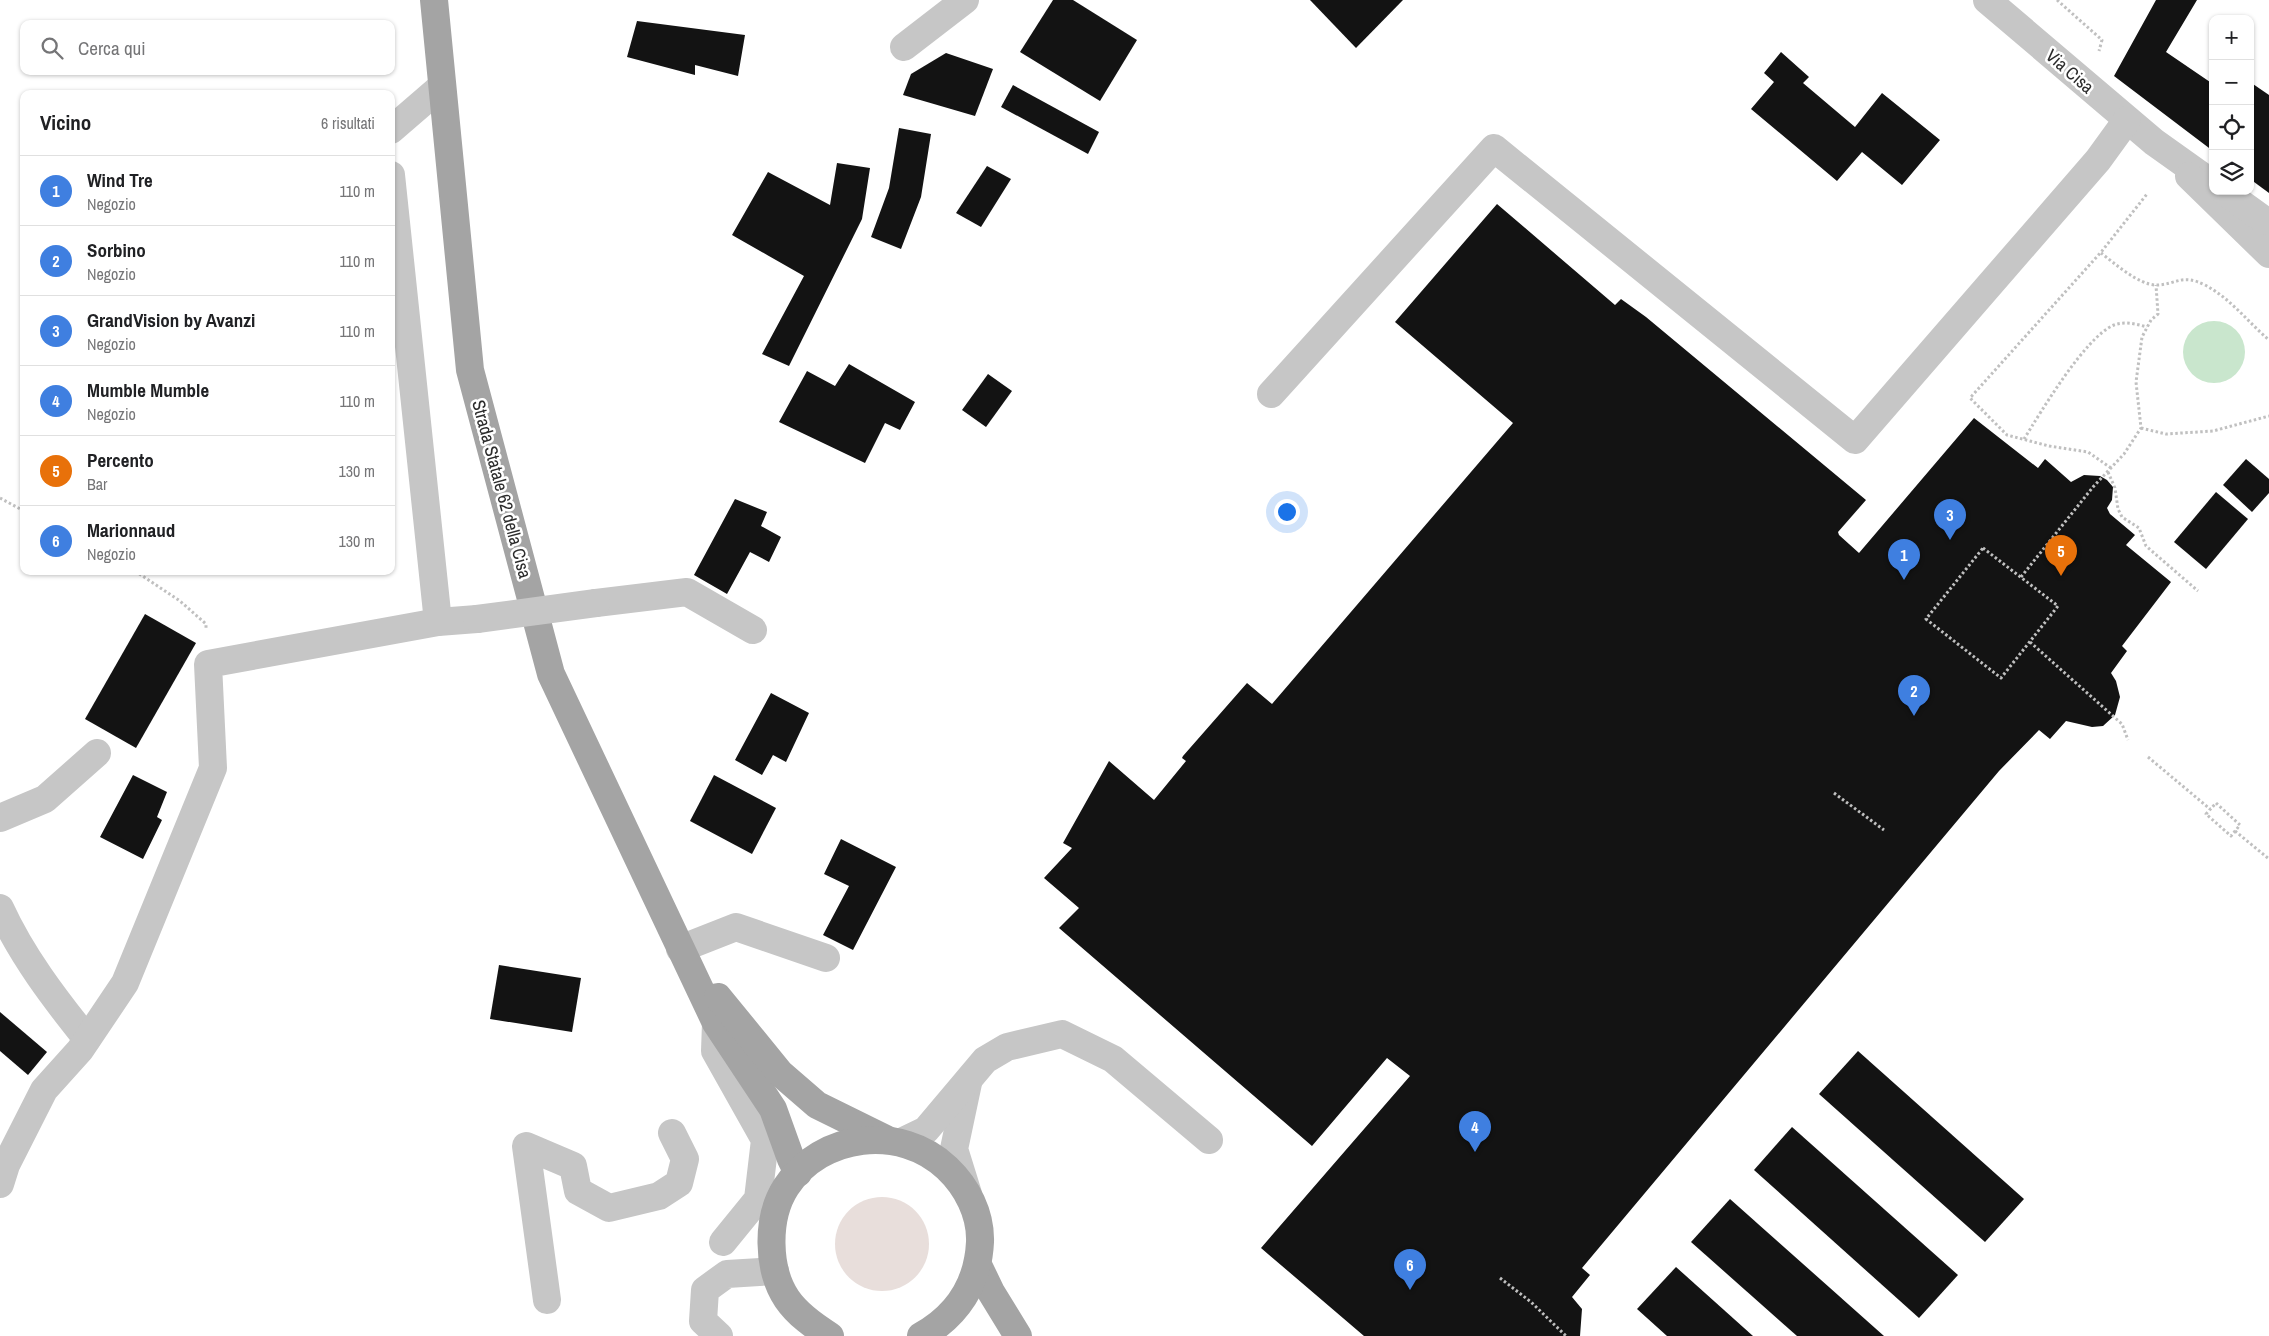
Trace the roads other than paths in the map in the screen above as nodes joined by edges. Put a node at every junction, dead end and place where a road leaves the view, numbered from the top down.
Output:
1 (434, 0) edge
2 (965, 0) edge
3 (1987, 0) edge
4 (904, 47) dead end
5 (442, 86) junction
6 (2126, 120) junction
7 (395, 127) edge
8 (2154, 142) junction
9 (2209, 181) edge
10 (2230, 195) edge
11 (395, 213) edge
12 (2269, 221) edge
13 (2269, 254) edge
14 (1271, 394) dead end
15 (438, 622) junction
16 (753, 630) dead end
17 (97, 753) dead end
18 (0, 818) edge
19 (0, 908) edge
20 (680, 948) junction
21 (826, 958) dead end
22 (716, 1023) junction
23 (87, 1039) junction
24 (968, 1081) junction
25 (672, 1133) dead end
26 (1209, 1140) dead end
27 (894, 1141) junction
28 (798, 1173) junction
29 (0, 1184) edge
30 (968, 1195) junction
31 (723, 1242) dead end
32 (978, 1264) junction
33 (775, 1271) junction
34 (547, 1300) dead end
35 (719, 1336) edge
36 (830, 1336) edge
37 (921, 1336) edge
38 (1018, 1336) edge

1 - 5 main road, Strada Statale 62 della Cisa
2 - 4 street
3 - 6 street, Via Cisa
5 - 7 street
5 - 20 main road, Strada Statale 62 della Cisa
6 - 8 street, Via Cisa
6 - 14 street
8 - 9 street, Via Cisa
8 - 13 street, Via Cisa
10 - 12 street
11 - 15 street
15 - 16 street, bridge
15 - 23 street
17 - 18 street
19 - 23 street
20 - 21 street
20 - 22 main road, Strada Statale 62 della Cisa
20 - 27 main road, Strada Statale 62 della Cisa
22 - 28 main road, Strada Statale 62 della Cisa
22 - 31 street
23 - 29 street
24 - 26 street
24 - 27 street
24 - 30 street
25 - 34 street
27 - 28 main road, Strada Statale 62 della Cisa
27 - 30 main road, Strada Statale 62 della Cisa
28 - 33 main road, Strada Statale 62 della Cisa
30 - 32 main road, Strada Statale 62 della Cisa
32 - 37 main road, Strada Statale 62 della Cisa
32 - 38 main road, Strada Statale 62 della Cisa
33 - 35 street
33 - 36 main road, Strada Statale 62 della Cisa

